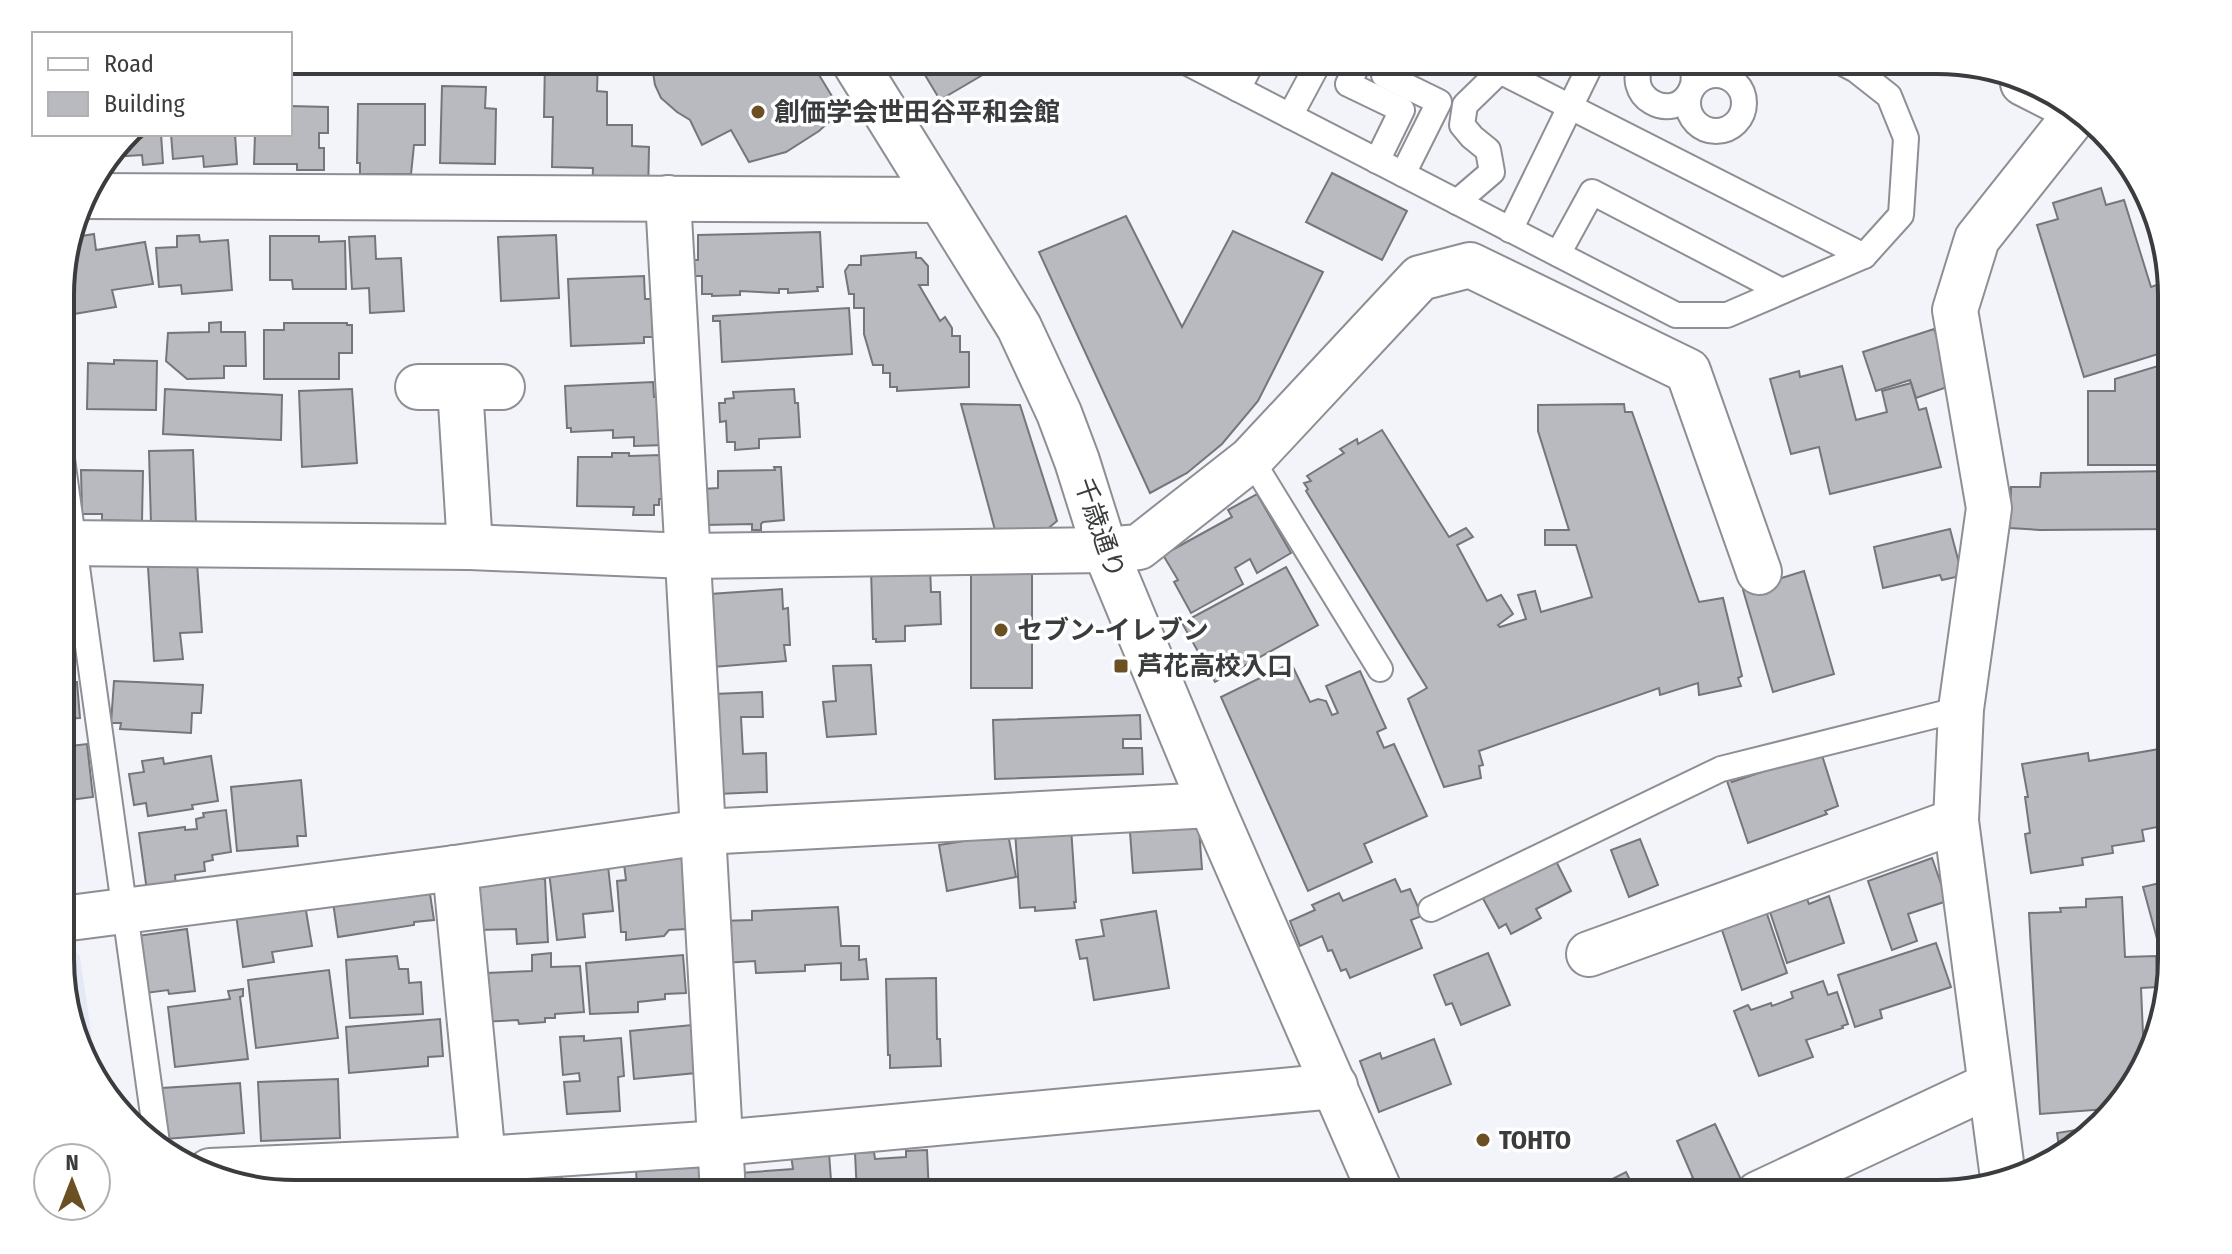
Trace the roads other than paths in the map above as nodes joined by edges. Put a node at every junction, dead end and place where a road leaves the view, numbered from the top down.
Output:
1 (862, 74) edge
2 (1209, 74) edge
3 (1246, 74) edge
4 (1312, 74) edge
5 (1353, 74) edge
6 (1384, 74) edge
7 (1497, 74) edge
8 (1506, 74) edge
9 (1586, 74) edge
10 (1638, 74) edge
11 (1693, 74) edge
12 (1716, 74) edge
13 (1735, 74) edge
14 (1861, 74) edge
15 (1238, 89) junction
16 (1691, 90) junction
17 (1570, 107) junction
18 (1290, 116) junction
19 (2071, 120) edge
20 (1377, 161) junction
21 (1403, 174) junction
22 (98, 196) edge
23 (668, 198) junction
24 (940, 200) junction
25 (1457, 202) junction
26 (1510, 230) junction
27 (1558, 254) junction
28 (1864, 256) junction
29 (1782, 291) junction
30 (460, 387) dead end
31 (1251, 459) junction
32 (74, 543) edge
33 (470, 547) junction
34 (1105, 550) junction
35 (687, 556) junction
36 (1759, 572) dead end
37 (74, 582) edge
38 (1380, 669) dead end
39 (1961, 709) junction
40 (1211, 805) junction
41 (1956, 821) junction
42 (703, 832) junction
43 (455, 868) junction
44 (1431, 909) dead end
45 (125, 912) junction
46 (74, 918) edge
47 (1589, 954) dead end
48 (1990, 1085) junction
49 (1335, 1086) junction
50 (155, 1130) edge
51 (720, 1143) junction
52 (483, 1159) junction
53 (232, 1170) edge
54 (2002, 1170) edge
55 (722, 1180) edge
56 (1375, 1180) edge
57 (1788, 1180) edge

1 - 24 street, 千歳通り
2 - 15 lane
3 - 15 lane
4 - 18 lane
5 - 20 lane
6 - 21 lane
7 - 25 lane
8 - 17 lane
9 - 17 lane
10 - 16 lane
11 - 16 lane
12 - 16 lane
13 - 16 lane
14 - 28 lane
15 - 18 lane
17 - 26 lane
17 - 28 lane
18 - 20 lane
19 - 39 street
20 - 21 lane
21 - 25 lane
22 - 23 street
23 - 24 street
23 - 35 street
24 - 34 street, 千歳通り
25 - 26 lane
26 - 27 lane
27 - 29 lane
27 - 29 lane
28 - 29 lane
30 - 33 street
31 - 34 street
31 - 36 street
31 - 38 lane
32 - 33 street
33 - 35 street
34 - 35 street
34 - 40 street, 千歳通り
35 - 42 street
37 - 45 lane
39 - 41 street
39 - 44 lane
40 - 42 street
40 - 49 street, 千歳通り
41 - 47 street
41 - 48 street
42 - 43 street
42 - 51 street
43 - 45 street
43 - 52 street
45 - 46 street
45 - 50 lane
48 - 54 street
48 - 57 street
49 - 51 street
49 - 56 street, 千歳通り
51 - 52 street
51 - 55 street
52 - 53 street

